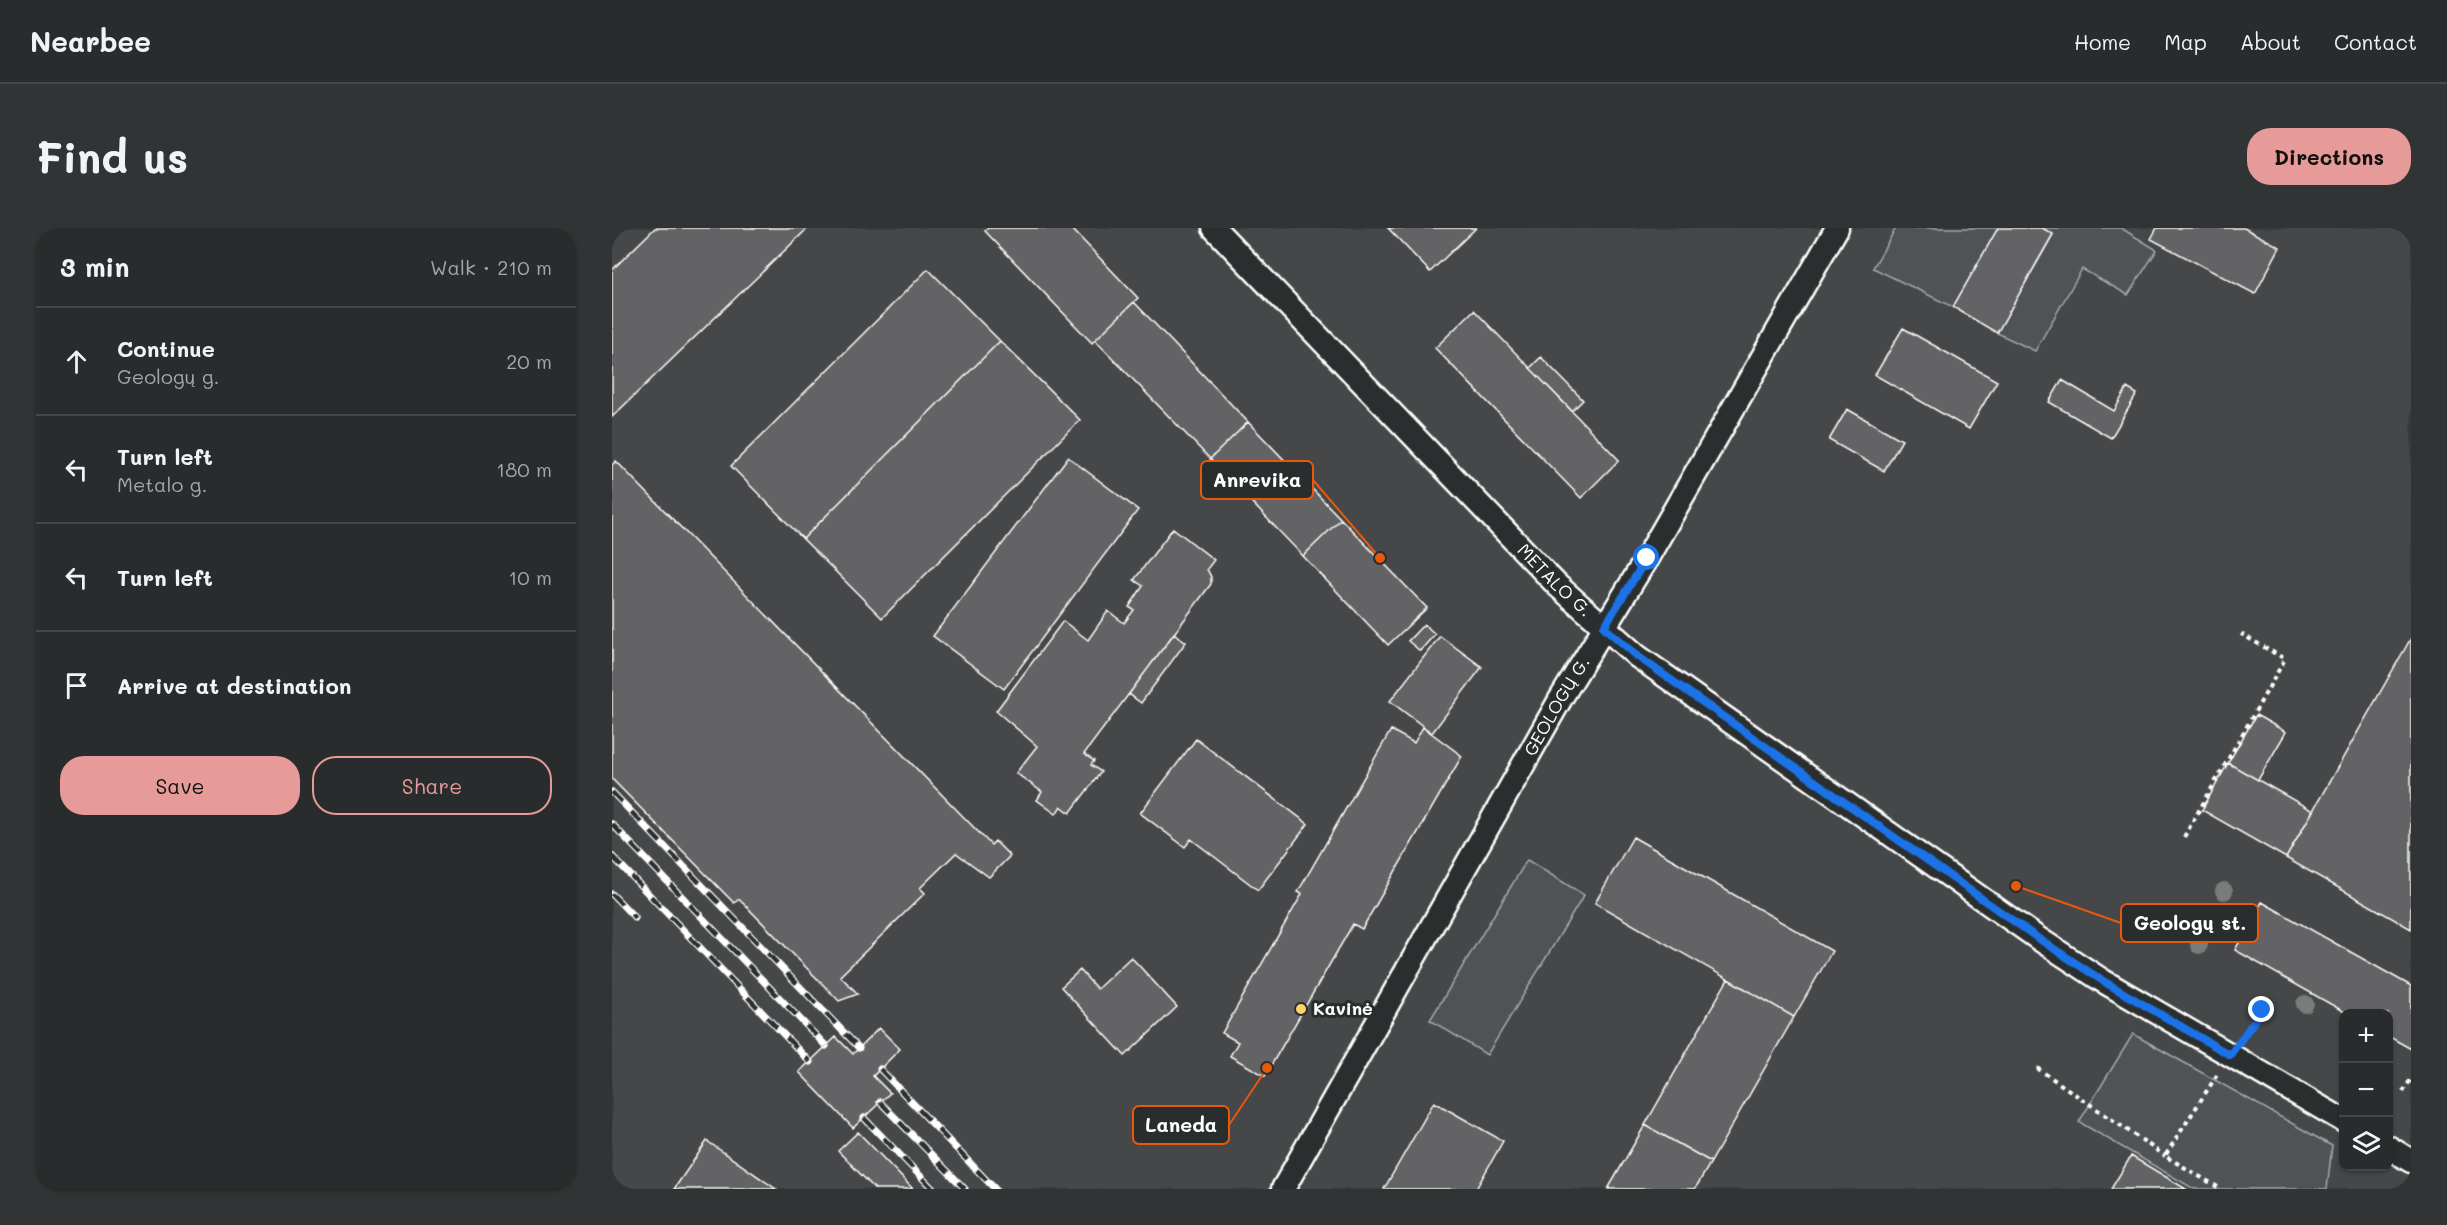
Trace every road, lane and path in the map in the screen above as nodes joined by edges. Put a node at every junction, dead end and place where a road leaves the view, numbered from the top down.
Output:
1 (1214, 228) edge
2 (1837, 228) edge
3 (1604, 627) junction
4 (2241, 634) dead end
5 (2184, 837) dead end
6 (2262, 1010) dead end
7 (2230, 1055) junction
8 (2037, 1068) dead end
9 (2411, 1079) edge
10 (2403, 1092) dead end
11 (2339, 1119) edge
12 (2393, 1151) edge
13 (2165, 1156) junction
14 (2411, 1161) edge
15 (1283, 1189) edge
16 (2221, 1189) edge

1 - 3 street, METALO G.
2 - 3 street, GEOLOGŲ G.
3 - 7 street, METALO G.
3 - 15 street, GEOLOGŲ G.
4 - 5 path
6 - 7 path
7 - 11 street, METALO G.
7 - 13 path
8 - 13 path
9 - 10 path
12 - 14 street
13 - 16 path

